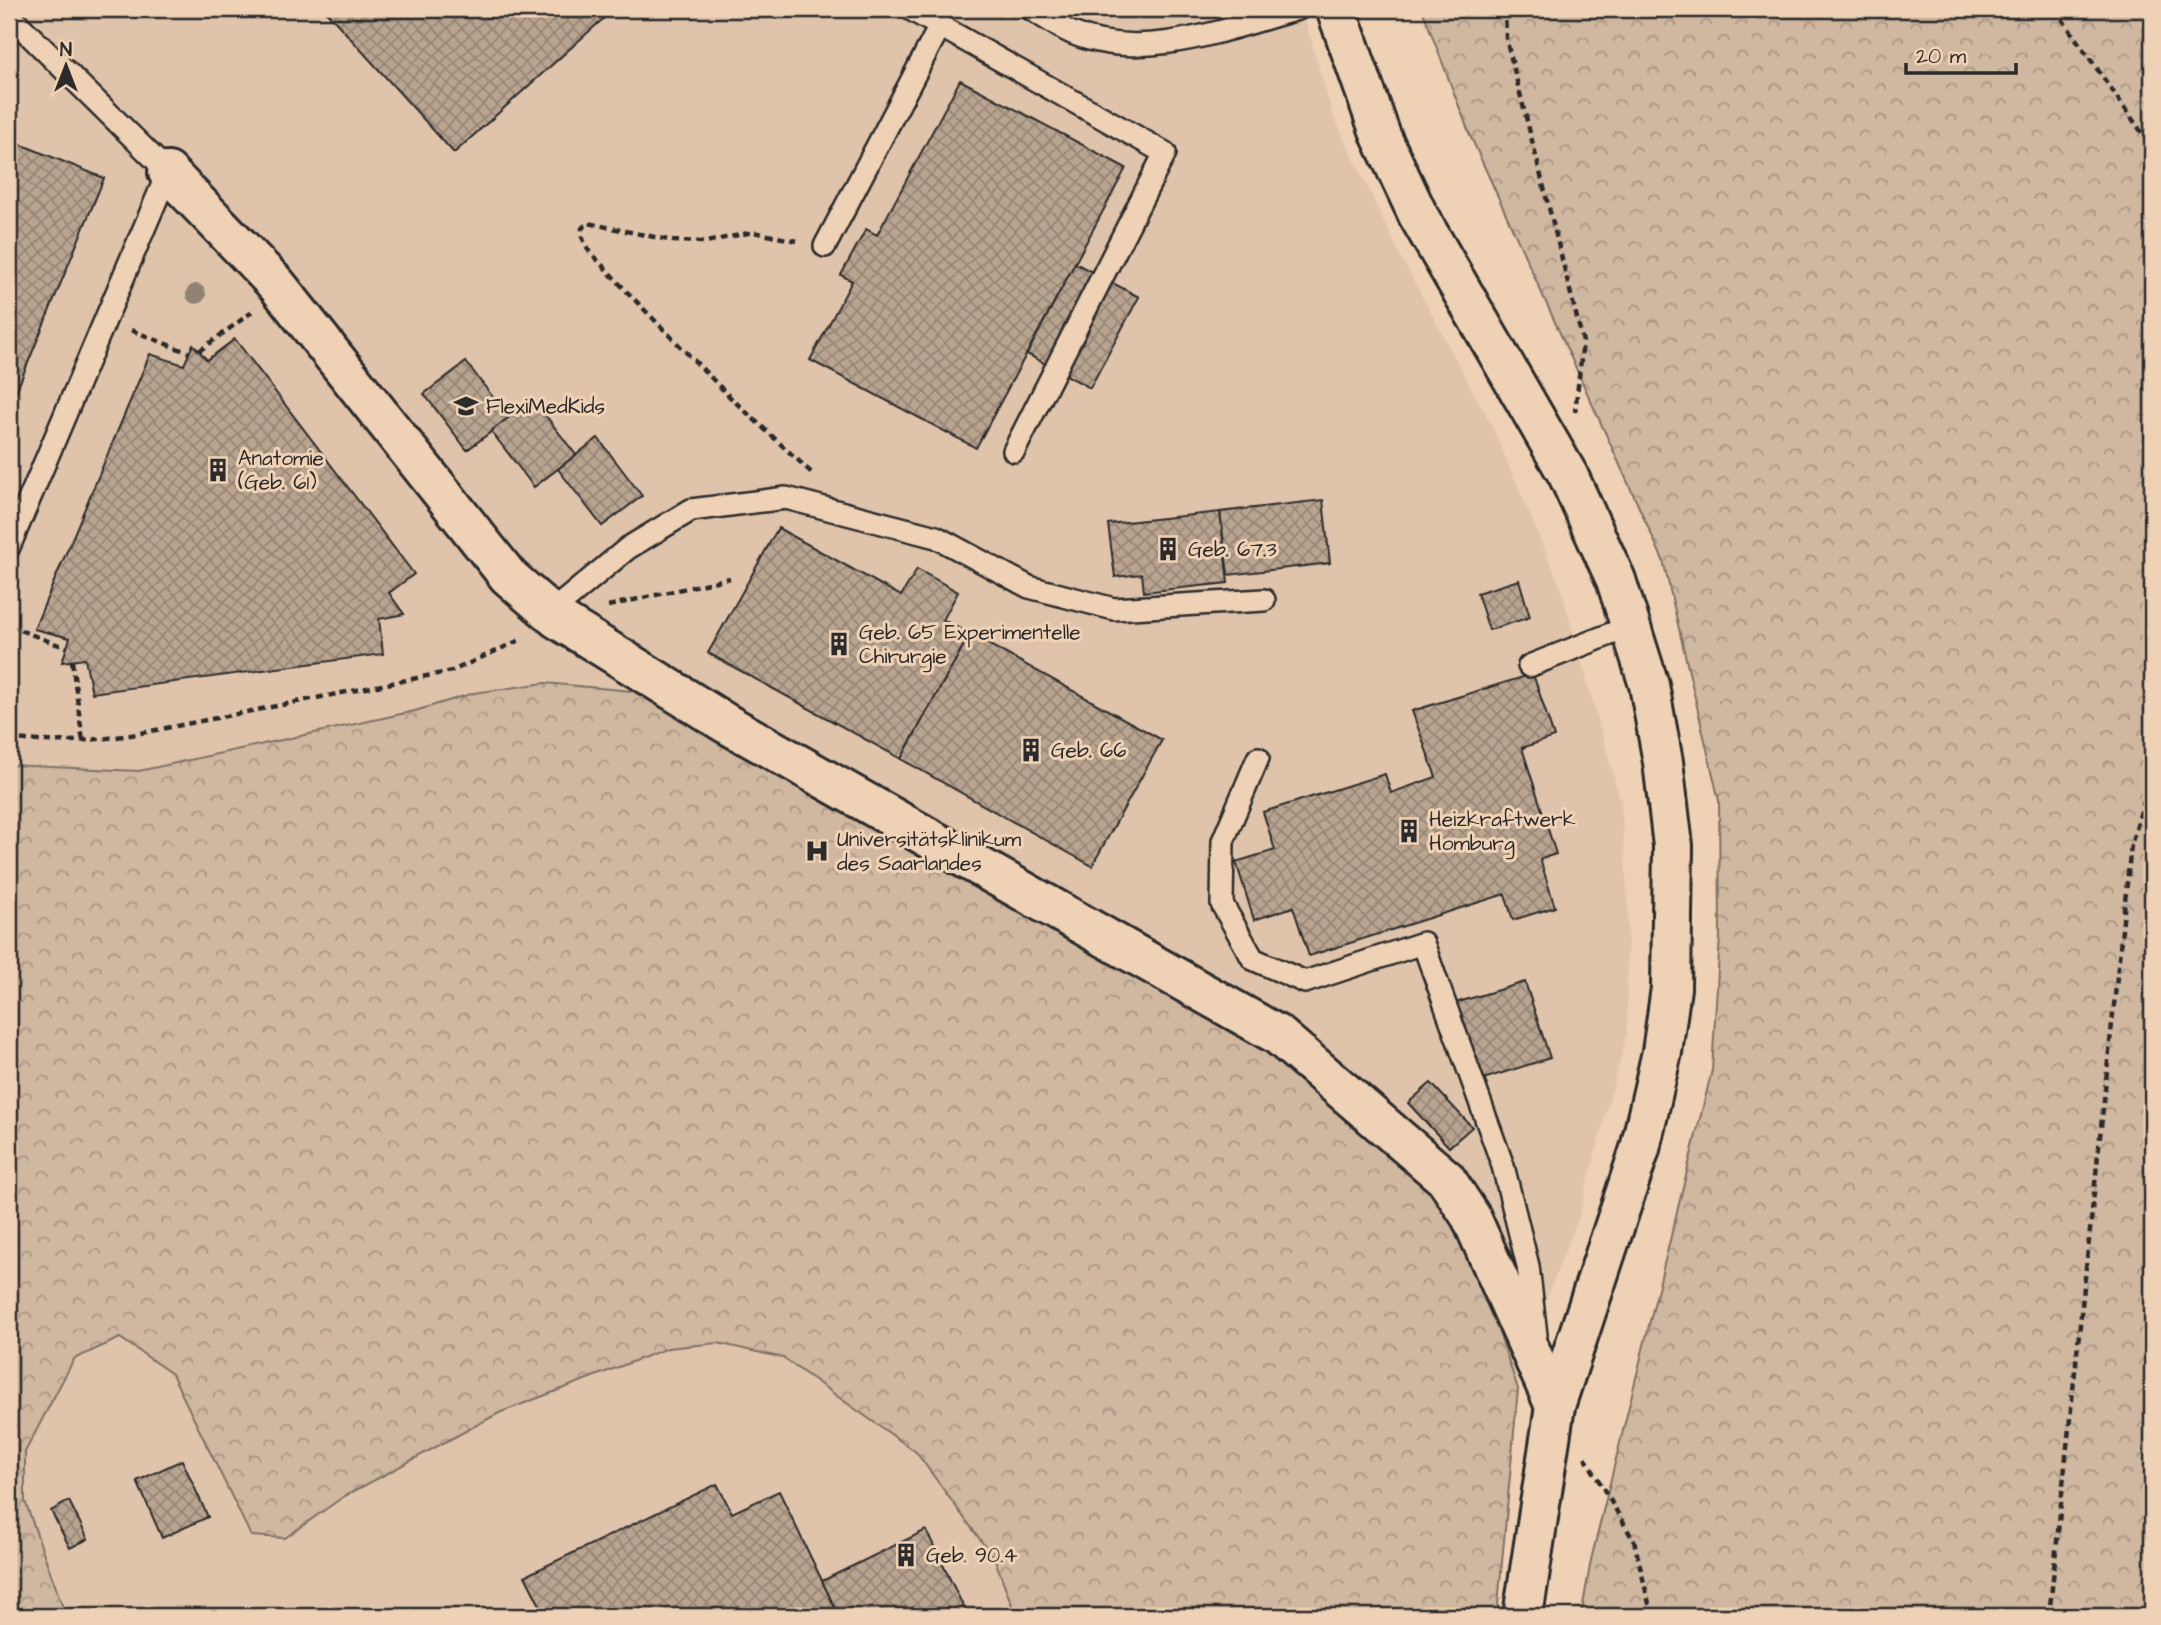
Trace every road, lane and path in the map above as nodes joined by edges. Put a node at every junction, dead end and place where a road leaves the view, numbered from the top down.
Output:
1 (909, 9) edge
2 (1031, 9) edge
3 (1298, 9) edge
4 (1336, 9) edge
5 (1505, 9) edge
6 (2055, 9) edge
7 (9, 15) edge
8 (940, 26) junction
9 (2152, 147) edge
10 (168, 172) junction
11 (825, 246) joint
12 (254, 310) dead end
13 (133, 331) dead end
14 (199, 351) dead end
15 (189, 353) dead end
16 (1014, 451) dead end
17 (1568, 475) junction
18 (798, 501) junction
19 (9, 547) edge
20 (730, 578) dead end
21 (1264, 600) dead end
22 (553, 616) junction
23 (9, 626) edge
24 (1631, 626) junction
25 (67, 648) dead end
26 (72, 661) dead end
27 (1529, 666) dead end
28 (9, 738) edge
29 (83, 742) junction
30 (1258, 758) dead end
31 (2152, 774) edge
32 (1548, 1389) junction
33 (1523, 1616) edge
34 (1652, 1616) edge
35 (2049, 1616) edge

1 - 8 lane
2 - 3 lane
4 - 17 street
5 - 17 path
6 - 9 path
7 - 10 lane
8 - 11 lane
8 - 16 lane
10 - 19 lane
10 - 22 street
11 - 18 path
12 - 14 path
13 - 15 path
17 - 24 street
18 - 21 lane
18 - 22 lane
20 - 22 path
22 - 29 path
22 - 32 street
23 - 25 path
24 - 27 lane
24 - 32 street
26 - 29 path
28 - 29 path
30 - 32 lane
31 - 35 path
32 - 33 street
32 - 34 path

